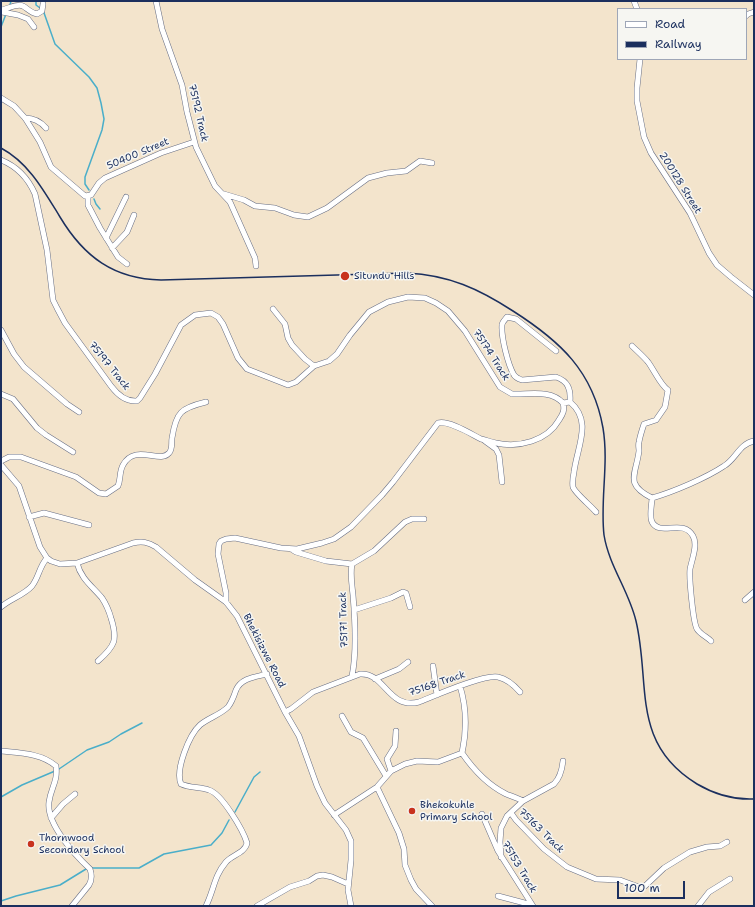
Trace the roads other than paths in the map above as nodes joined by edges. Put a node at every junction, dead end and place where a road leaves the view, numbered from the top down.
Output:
1 (156, 1) edge
2 (43, 4) dead end
3 (1, 11) edge
4 (34, 27) dead end
5 (640, 60) edge
6 (1, 98) edge
7 (25, 118) junction
8 (46, 128) dead end
9 (194, 142) junction
10 (1, 160) edge
11 (432, 163) dead end
12 (223, 194) junction
13 (88, 196) junction
14 (126, 197) dead end
15 (134, 215) dead end
16 (106, 238) junction
17 (112, 248) junction
18 (127, 264) dead end
19 (256, 266) dead end
20 (754, 295) edge
21 (273, 309) dead end
22 (1, 330) edge
23 (632, 346) dead end
24 (556, 351) dead end
25 (314, 366) junction
26 (1, 394) edge
27 (206, 402) dead end
28 (570, 402) junction
29 (563, 403) junction
30 (79, 412) dead end
31 (483, 439) junction
32 (754, 441) edge
33 (73, 452) dead end
34 (1, 461) edge
35 (1, 465) edge
36 (502, 482) dead end
37 (652, 498) junction
38 (596, 512) dead end
39 (29, 517) junction
40 (424, 519) dead end
41 (89, 525) dead end
42 (290, 548) junction
43 (47, 558) junction
44 (77, 563) junction
45 (352, 564) junction
46 (754, 592) edge
47 (745, 600) dead end
48 (226, 602) junction
49 (1, 607) edge
50 (410, 607) dead end
51 (354, 610) junction
52 (711, 641) dead end
53 (98, 661) dead end
54 (408, 662) dead end
55 (433, 666) dead end
56 (266, 674) junction
57 (352, 676) junction
58 (375, 678) junction
59 (460, 686) junction
60 (520, 692) dead end
61 (437, 695) junction
62 (285, 712) junction
63 (342, 716) dead end
64 (396, 731) dead end
65 (1, 751) edge
66 (462, 753) junction
67 (563, 761) dead end
68 (391, 772) junction
69 (386, 776) junction
70 (377, 787) junction
71 (75, 794) dead end
72 (523, 801) junction
73 (511, 813) junction
74 (482, 814) dead end
75 (334, 815) junction
76 (51, 818) junction
77 (727, 842) dead end
78 (501, 857) junction
79 (730, 879) dead end
80 (348, 884) junction
81 (498, 896) dead end
82 (533, 905) edge
83 (72, 906) edge
84 (206, 906) edge
85 (257, 906) edge
86 (351, 906) edge
87 (432, 906) edge
88 (698, 906) edge

1 - 9 street, 75192 Track
2 - 3 street
3 - 4 street
5 - 20 street, 200128 Street
6 - 7 street
7 - 8 street
7 - 13 street
9 - 12 street, 75192 Track
9 - 13 street, 50400 Street
10 - 25 street, 75197 Track
11 - 12 street
12 - 19 street, 75192 Track
13 - 16 street
14 - 16 street
15 - 17 street
16 - 17 street
17 - 18 street
21 - 25 street
22 - 30 street
23 - 37 street
24 - 28 street
25 - 29 street, 75174 Track
26 - 33 street
27 - 34 street
28 - 29 street
28 - 38 street
29 - 31 street
31 - 36 street
31 - 42 street
32 - 37 street
35 - 39 street
37 - 52 street
39 - 41 street
39 - 43 street
40 - 45 street
42 - 45 street
42 - 48 street
43 - 44 street, Bhekisizwe Road
43 - 49 street
44 - 48 street, Bhekisizwe Road
44 - 53 street
45 - 51 street, 75171 Track
46 - 47 street
48 - 56 street, Bhekisizwe Road
50 - 51 street
51 - 57 street, 75171 Track
54 - 58 street
55 - 61 street
56 - 62 street, Bhekisizwe Road
56 - 84 street
57 - 58 street
57 - 62 street
58 - 61 street, 75168 Track
59 - 60 street, 75168 Track
59 - 61 street, 75168 Track
59 - 66 street
62 - 75 street, Bhekisizwe Road
63 - 69 street
64 - 68 street
65 - 76 street
66 - 68 street
66 - 72 street
67 - 72 street
68 - 69 street
69 - 70 street
70 - 75 street
70 - 87 street
71 - 76 street
72 - 73 street
73 - 77 street, 75163 Track
73 - 78 street, 75163 Track
74 - 78 street, 75153 Track
75 - 80 street, Bhekisizwe Road
76 - 83 street
78 - 82 street, 75153 Track
79 - 88 street
80 - 85 street
80 - 86 street, Bhekisizwe Road
81 - 82 street

